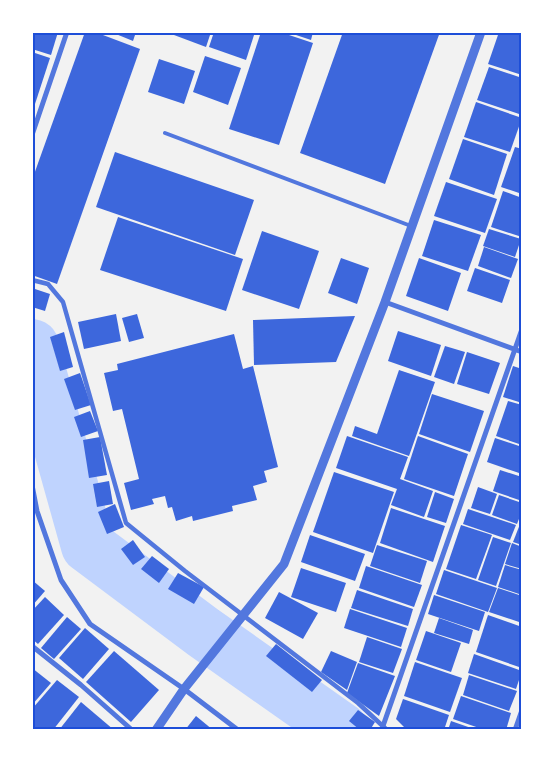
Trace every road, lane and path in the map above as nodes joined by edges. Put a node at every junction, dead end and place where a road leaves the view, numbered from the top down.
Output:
1 (67, 32) edge
2 (480, 32) edge
3 (165, 133) dead end
4 (32, 136) edge
5 (411, 226) junction
6 (32, 280) edge
7 (384, 302) junction
8 (522, 329) edge
9 (514, 350) junction
10 (522, 352) edge
11 (32, 485) edge
12 (243, 616) junction
13 (32, 646) edge
14 (184, 689) junction
15 (522, 710) edge
16 (385, 728) edge
17 (132, 730) edge
18 (156, 730) edge
19 (238, 730) edge
20 (515, 730) edge

1 - 4 street
2 - 5 street
3 - 5 lane
5 - 7 street
6 - 12 street
7 - 9 street
7 - 12 street
8 - 9 street
9 - 10 street
9 - 16 street
11 - 14 street
12 - 14 street
12 - 16 street
13 - 17 street
14 - 18 street
14 - 19 street
15 - 20 street

